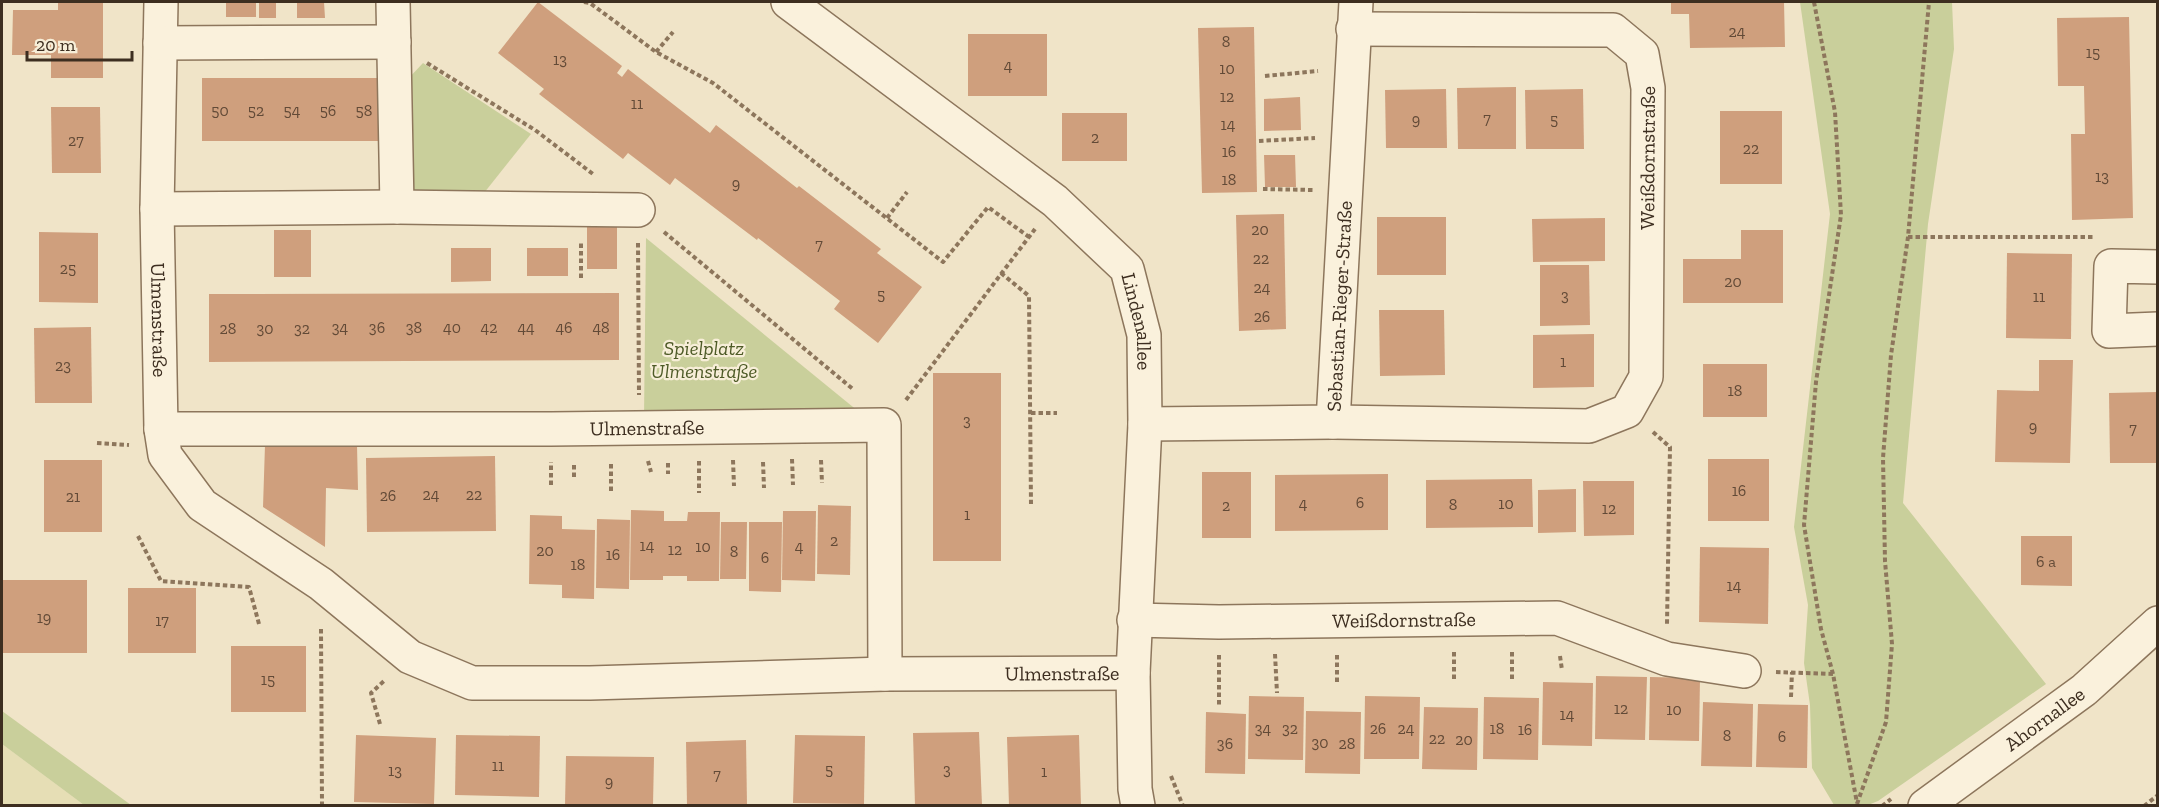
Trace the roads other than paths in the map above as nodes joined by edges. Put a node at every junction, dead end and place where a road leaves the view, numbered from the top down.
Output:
1 (161, 2) edge
2 (393, 2) edge
3 (788, 2) edge
4 (1355, 15) edge
5 (394, 42) junction
6 (160, 43) junction
7 (397, 207) junction
8 (157, 209) junction
9 (638, 210) road end
10 (2157, 267) edge
11 (2157, 329) edge
12 (1334, 422) junction
13 (1144, 424) junction
14 (161, 429) junction
15 (1134, 620) junction
16 (2157, 623) edge
17 (1744, 671) road end
18 (1133, 673) junction
19 (885, 674) junction
20 (1138, 806) edge
21 (1925, 806) edge

1 - 6 street, Ulmenstraße
2 - 5 street
3 - 13 street, Lindenallee
4 - 12 street, Sebastian-Rieger-Straße
4 - 12 street, Weißdornstraße
5 - 6 street
5 - 7 street
6 - 8 street, Ulmenstraße
7 - 8 street
7 - 9 street
8 - 14 street, Ulmenstraße
10 - 11 street
12 - 13 street, Sebastian-Rieger-Straße
13 - 15 street, Lindenallee
14 - 19 street, Ulmenstraße
14 - 19 street, Ulmenstraße
15 - 17 street, Weißdornstraße
15 - 18 street, Lindenallee
16 - 21 street, Ahornallee
18 - 19 street, Ulmenstraße
18 - 20 street, Lindenallee

